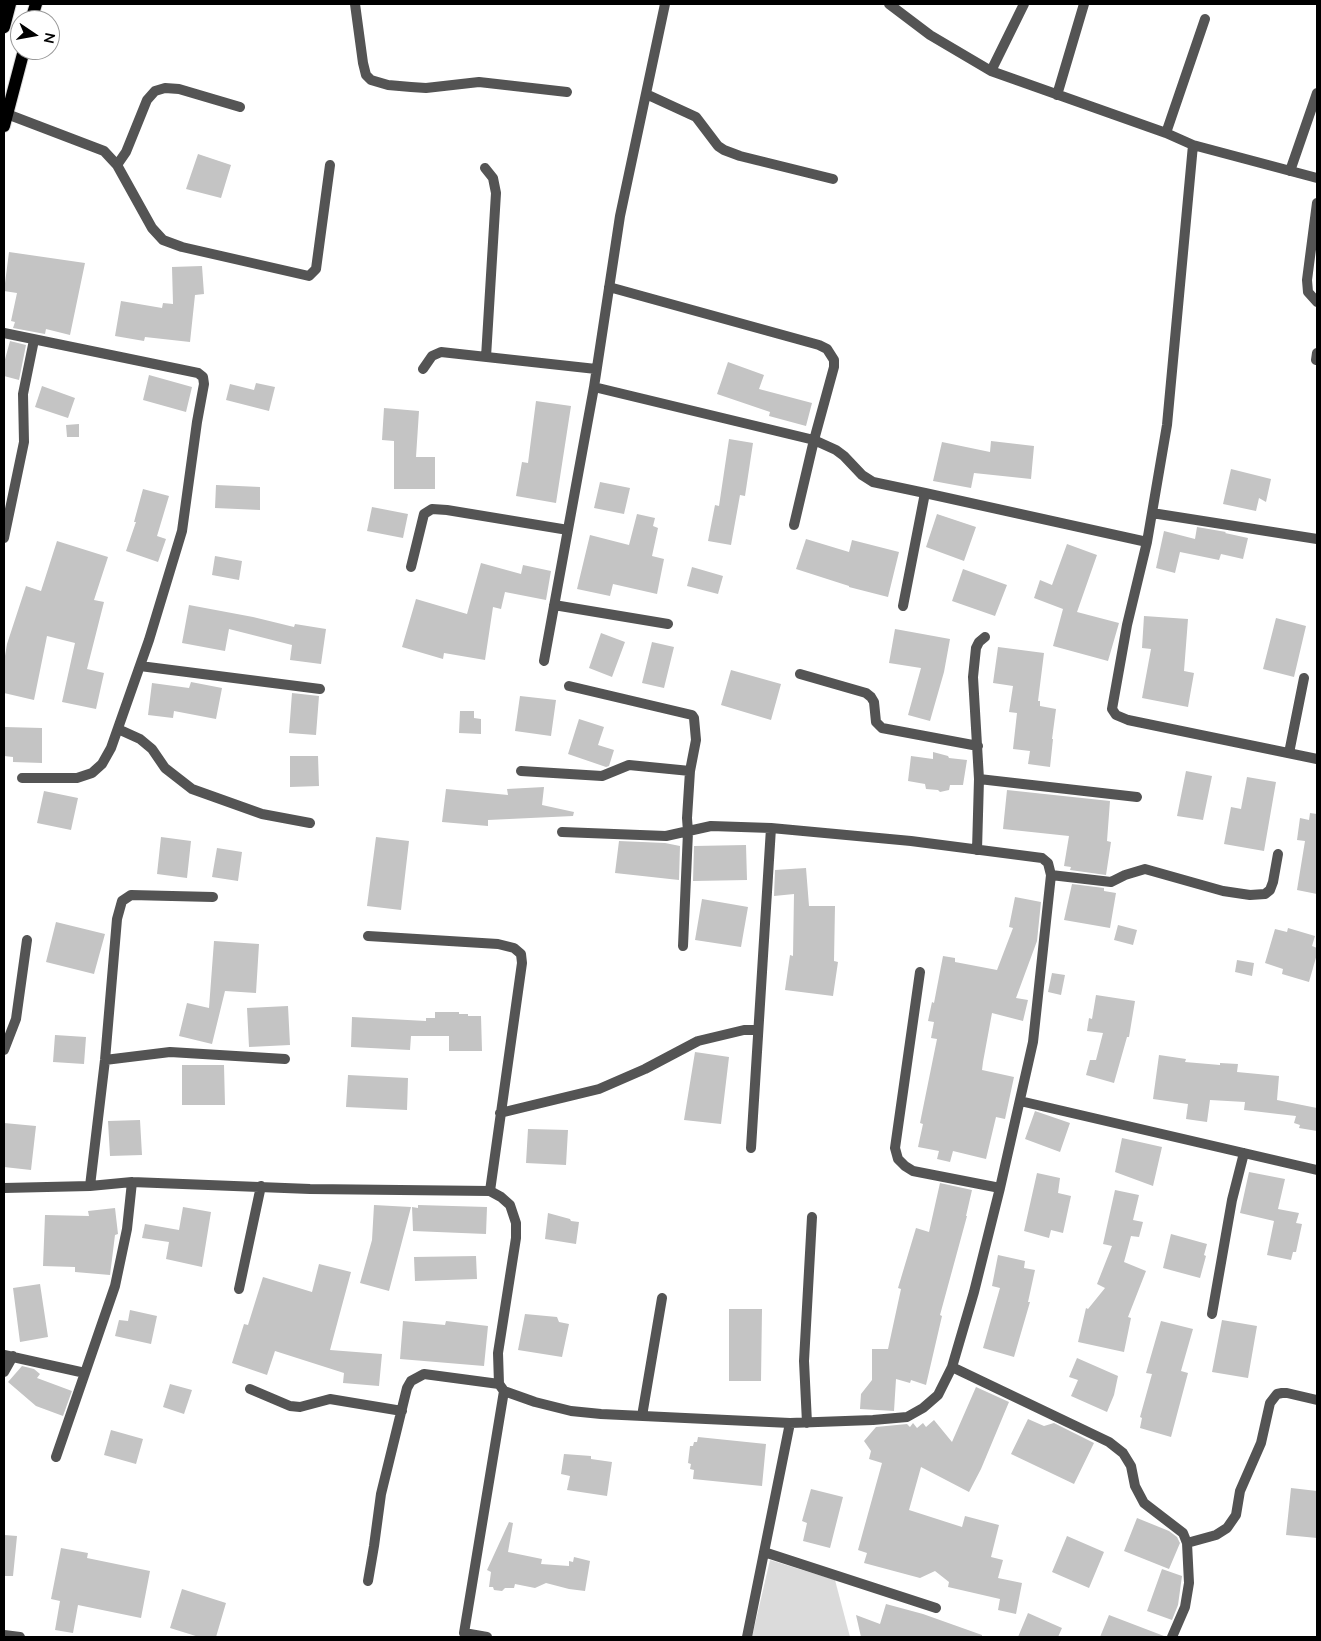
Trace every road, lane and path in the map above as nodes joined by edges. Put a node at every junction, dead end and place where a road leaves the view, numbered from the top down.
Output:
1 (10, 4) edge
2 (355, 4) edge
3 (665, 4) edge
4 (889, 4) edge
5 (1024, 4) edge
6 (1084, 4) edge
7 (1205, 19) dead end
8 (4, 27) edge
9 (21, 60) edge
10 (991, 71) junction
11 (566, 92) dead end
12 (1317, 93) edge
13 (646, 94) junction
14 (1057, 95) junction
15 (240, 107) dead end
16 (5, 120) edge
17 (1166, 133) junction
18 (1193, 145) junction
19 (117, 164) junction
20 (330, 165) dead end
21 (484, 168) dead end
22 (1290, 171) junction
23 (1317, 178) edge
24 (833, 179) dead end
25 (1317, 203) edge
26 (610, 287) junction
27 (1317, 302) edge
28 (4, 333) edge
29 (34, 340) junction
30 (486, 357) junction
31 (424, 369) dead end
32 (596, 369) junction
33 (594, 387) junction
34 (814, 440) junction
35 (924, 493) junction
36 (1152, 513) junction
37 (794, 525) dead end
38 (568, 530) junction
39 (4, 538) edge
40 (1317, 539) edge
41 (1147, 542) junction
42 (410, 566) dead end
43 (554, 605) junction
44 (903, 606) dead end
45 (668, 624) dead end
46 (985, 637) dead end
47 (544, 662) dead end
48 (140, 666) junction
49 (800, 674) dead end
50 (1304, 678) dead end
51 (569, 686) dead end
52 (320, 689) dead end
53 (118, 729) junction
54 (978, 746) junction
55 (1289, 753) junction
56 (1317, 759) edge
57 (521, 771) dead end
58 (690, 771) junction
59 (22, 778) dead end
60 (979, 779) junction
61 (1138, 797) dead end
62 (310, 823) dead end
63 (771, 828) junction
64 (562, 832) dead end
65 (688, 832) junction
66 (977, 850) junction
67 (1278, 854) dead end
68 (1051, 876) junction
69 (213, 897) dead end
70 (368, 936) dead end
71 (27, 940) dead end
72 (683, 946) dead end
73 (920, 972) dead end
74 (758, 1030) junction
75 (4, 1050) edge
76 (285, 1059) dead end
77 (105, 1060) junction
78 (1020, 1101) junction
79 (500, 1113) junction
80 (752, 1148) dead end
81 (1244, 1153) junction
82 (1317, 1170) edge
83 (132, 1182) junction
84 (90, 1186) junction
85 (261, 1186) junction
86 (4, 1188) edge
87 (1000, 1188) junction
88 (490, 1191) junction
89 (812, 1217) dead end
90 (239, 1290) dead end
91 (662, 1298) dead end
92 (1212, 1314) dead end
93 (8, 1355) edge
94 (952, 1367) junction
95 (4, 1372) edge
96 (85, 1373) junction
97 (502, 1388) junction
98 (250, 1389) dead end
99 (1317, 1400) edge
100 (402, 1411) junction
101 (642, 1416) junction
102 (790, 1423) junction
103 (807, 1423) junction
104 (56, 1457) dead end
105 (1187, 1543) junction
106 (764, 1552) junction
107 (368, 1581) dead end
108 (936, 1608) dead end
109 (4, 1634) edge
110 (20, 1637) edge
111 (487, 1637) edge
112 (748, 1637) edge
113 (1172, 1637) edge

1 - 8 main road
2 - 11 street
3 - 13 street
4 - 10 street
5 - 10 street
6 - 14 street
7 - 17 street
9 - 16 main road
10 - 14 street
12 - 22 street
13 - 24 street
13 - 26 street
14 - 17 street
15 - 19 street
16 - 19 street
17 - 18 street
18 - 22 street
18 - 36 street
19 - 20 street
21 - 30 street
22 - 23 street
25 - 27 street
26 - 32 street
26 - 34 street
28 - 29 street
29 - 39 street
29 - 48 street
30 - 31 street
30 - 32 street
32 - 33 street
33 - 34 street
33 - 38 street
34 - 35 street
34 - 37 street
35 - 41 street
35 - 44 street
36 - 40 street
36 - 41 street
38 - 42 street
38 - 43 street
41 - 55 street
43 - 45 street
43 - 47 street
46 - 54 street
48 - 52 street
48 - 53 street
49 - 54 street
50 - 55 street
51 - 58 street
53 - 59 street
53 - 62 street
54 - 60 street
55 - 56 street
57 - 58 street
58 - 65 street
60 - 61 street
60 - 66 street
63 - 65 street
63 - 66 street
63 - 74 street
64 - 65 street
65 - 72 street
66 - 68 street
67 - 68 street
68 - 78 street
69 - 77 street
70 - 79 street
71 - 75 street
73 - 87 street
74 - 79 street
74 - 80 street
76 - 77 street
77 - 84 street
78 - 81 street
78 - 87 street
79 - 88 street
81 - 82 street
81 - 92 street
83 - 84 street
83 - 85 street
83 - 96 street
84 - 86 street
85 - 88 street
85 - 90 street
87 - 94 street
88 - 97 street
89 - 103 street
91 - 101 street
93 - 95 street
93 - 96 street
94 - 103 street
94 - 105 street
96 - 104 street
97 - 100 street
97 - 101 street
97 - 111 street
98 - 100 street
99 - 105 street
100 - 107 street
101 - 102 street
102 - 103 street
102 - 106 street
105 - 113 street
106 - 108 street
106 - 112 street
109 - 110 street

